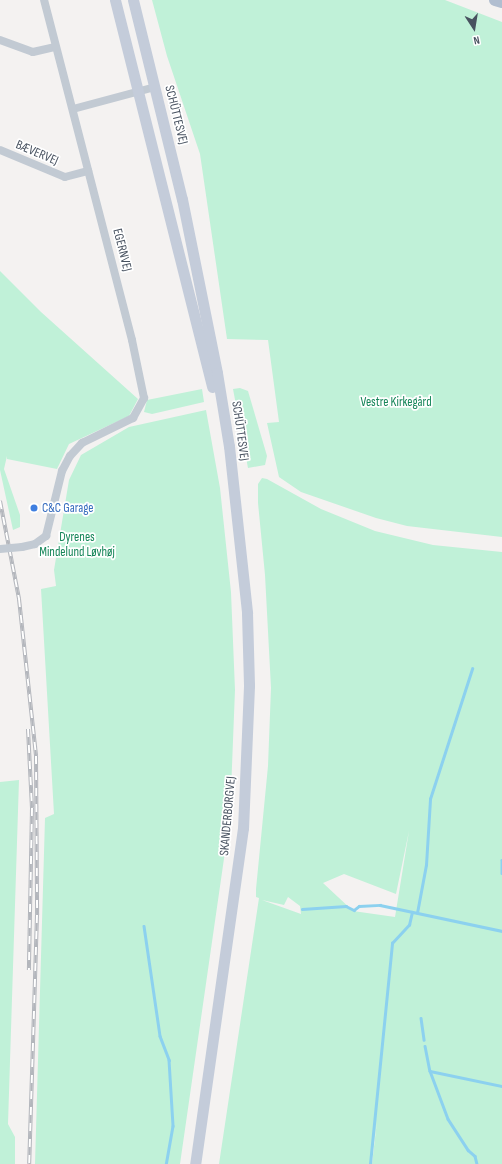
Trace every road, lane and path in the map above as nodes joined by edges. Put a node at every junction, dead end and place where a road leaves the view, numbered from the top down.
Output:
1 (44, 0) edge
2 (115, 0) edge
3 (133, 0) edge
4 (495, 0) edge
5 (502, 2) edge
6 (0, 40) edge
7 (55, 47) junction
8 (155, 87) junction
9 (139, 92) junction
10 (73, 109) junction
11 (0, 150) edge
12 (88, 171) junction
13 (231, 469) junction
14 (0, 549) edge
15 (195, 1164) edge

1 - 7 street, EGERNVEJ
2 - 9 main road, SCHÜTTESVEJ
3 - 8 main road, SCHÜTTESVEJ
4 - 5 main road
6 - 7 street
7 - 10 street, EGERNVEJ
8 - 9 street
8 - 13 main road, SCHÜTTESVEJ
9 - 10 street
9 - 13 main road, SCHÜTTESVEJ
10 - 12 street, EGERNVEJ
11 - 12 street, BÆVERVEJ
12 - 14 street, EGERNVEJ, bridge
13 - 15 main road, SKANDERBORGVEJ

